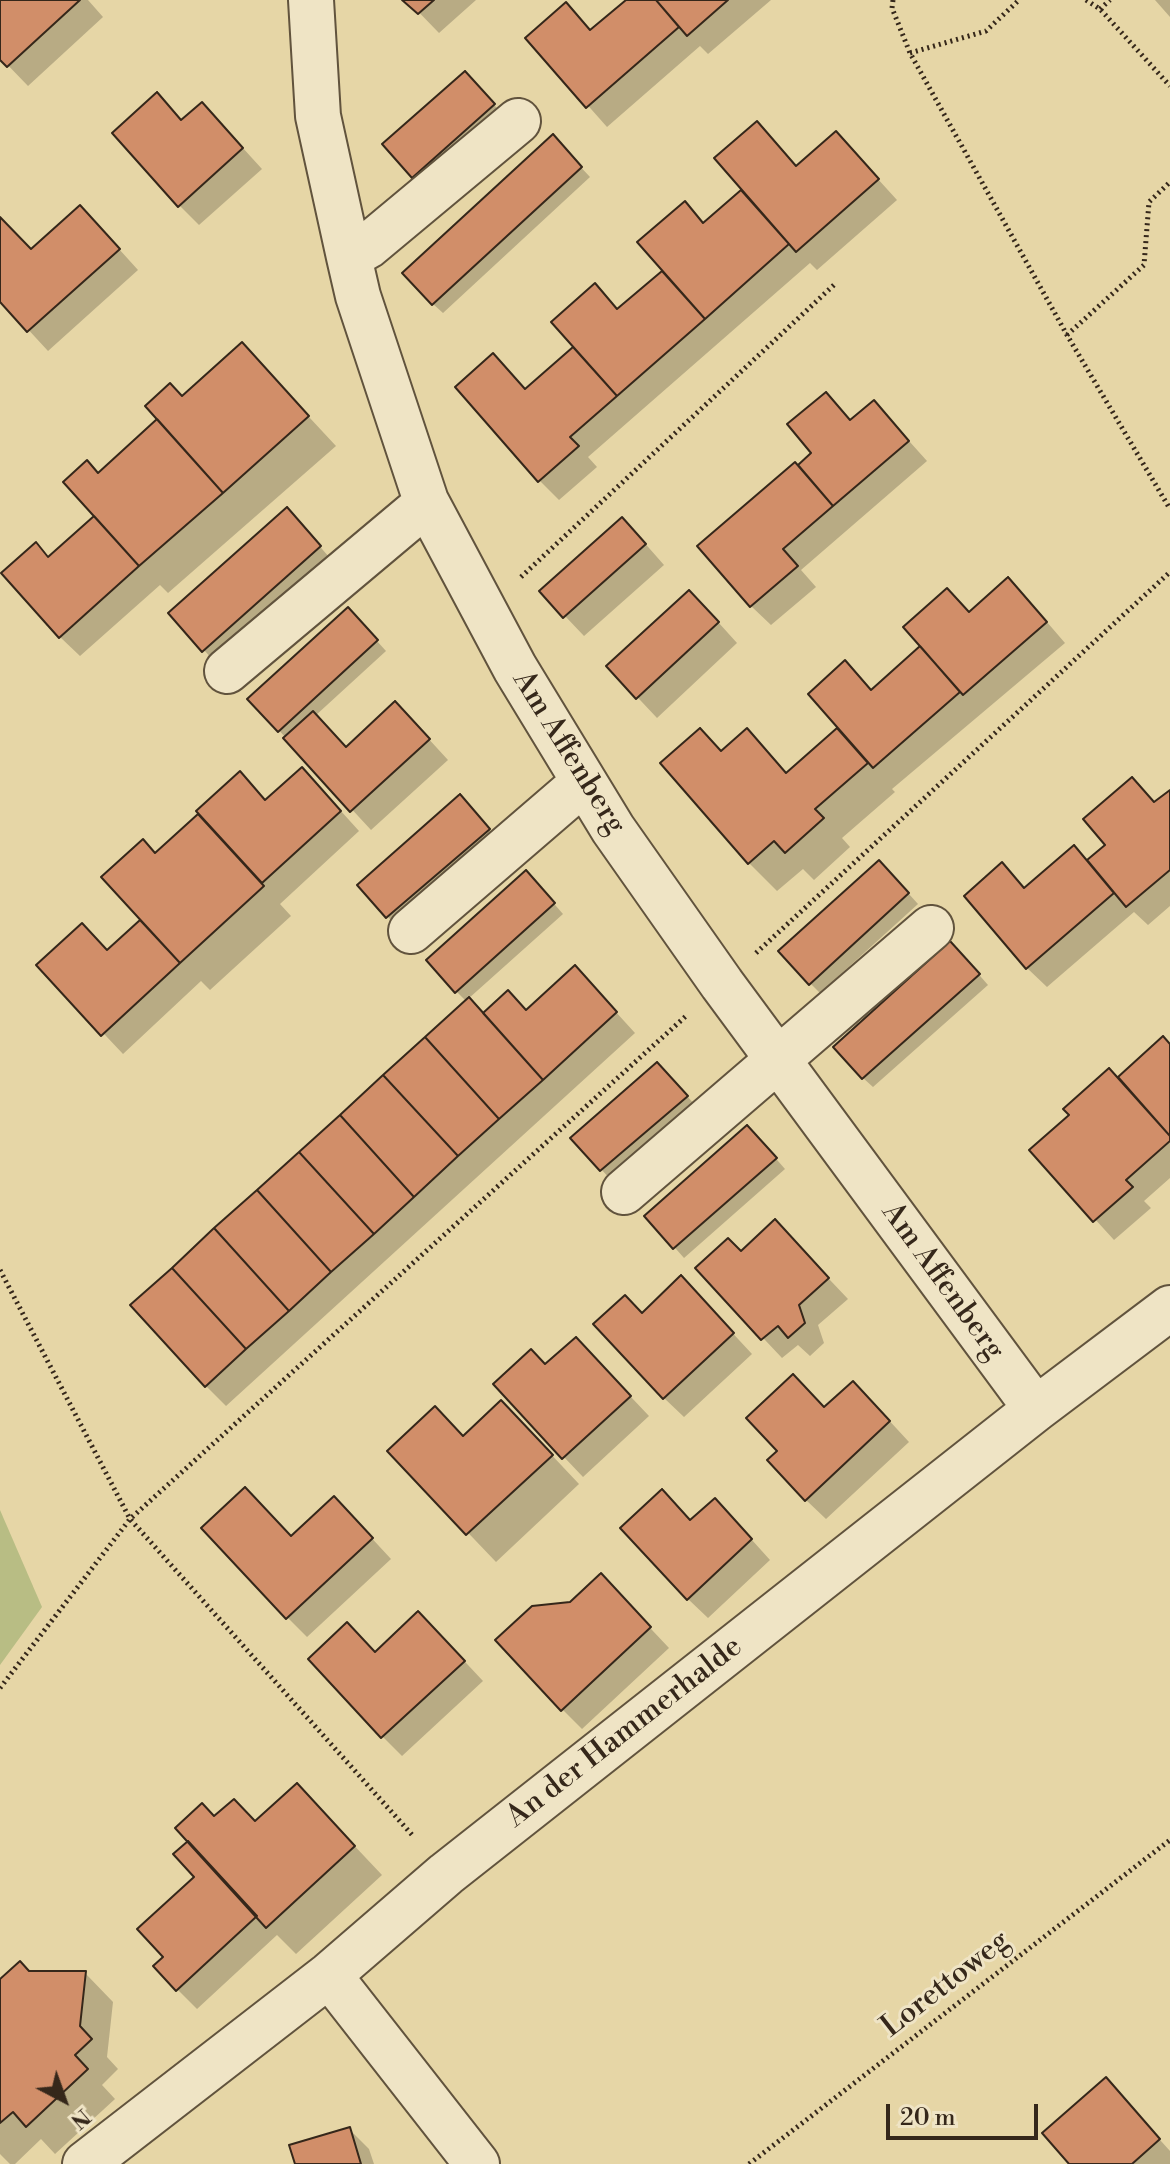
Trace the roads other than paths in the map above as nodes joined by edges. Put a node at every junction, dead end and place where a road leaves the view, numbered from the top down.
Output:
1 (311, 0) edge
2 (518, 121) dead end
3 (349, 257) junction
4 (427, 503) junction
5 (227, 671) dead end
6 (584, 782) junction
7 (931, 928) dead end
8 (411, 931) dead end
9 (778, 1060) junction
10 (624, 1192) dead end
11 (1170, 1308) edge
12 (1036, 1409) junction
13 (329, 1975) junction
14 (85, 2164) edge
15 (477, 2164) edge

1 - 3 street, Am Affenberg
2 - 3 street
3 - 4 street, Am Affenberg
4 - 5 street
4 - 6 street, Am Affenberg
6 - 8 street
6 - 9 street, Am Affenberg
7 - 9 street
9 - 10 street
9 - 12 street, Am Affenberg
11 - 12 street, An der Hammerhalde
12 - 13 street, An der Hammerhalde
13 - 14 street, An der Hammerhalde
13 - 15 street

